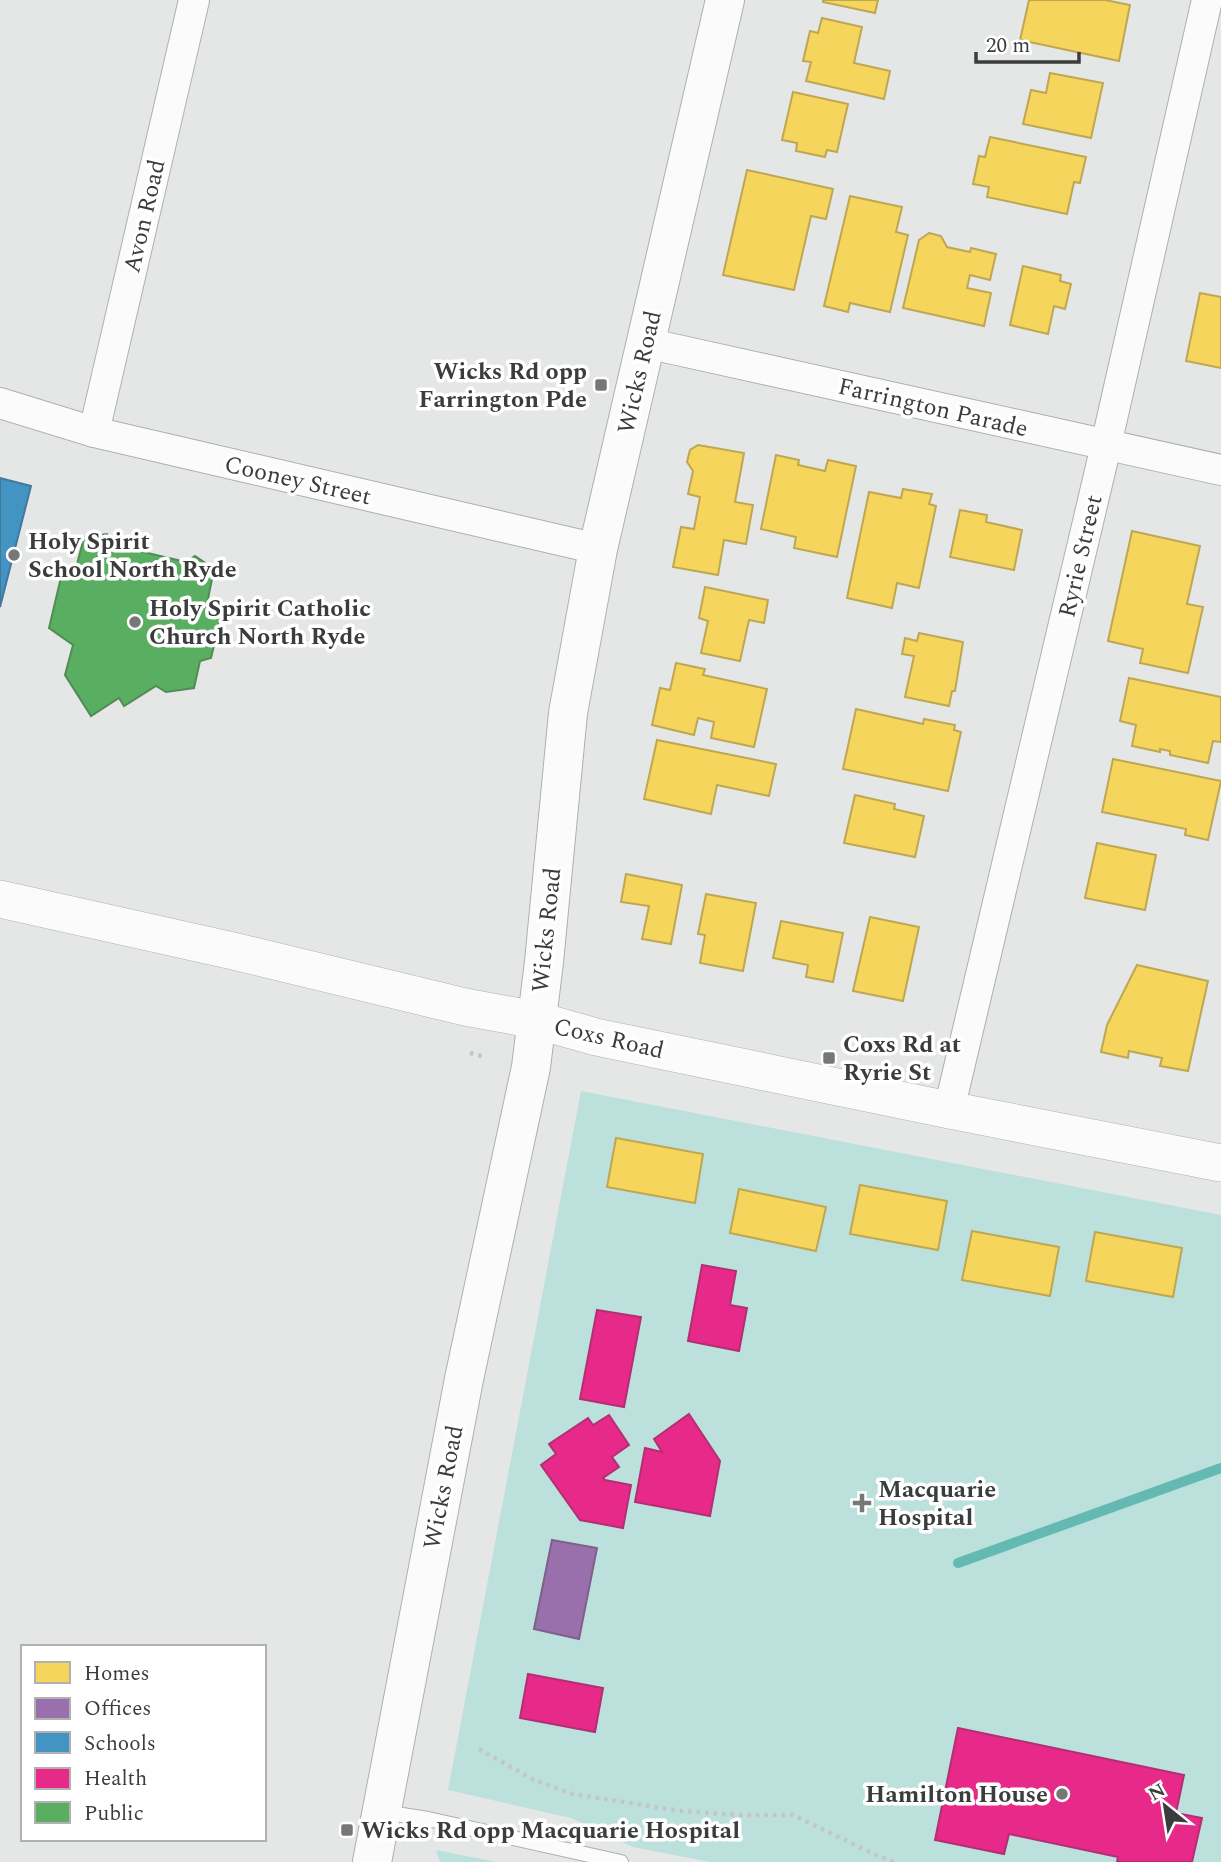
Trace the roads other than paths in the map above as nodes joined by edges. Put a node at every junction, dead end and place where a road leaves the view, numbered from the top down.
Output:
1 (194, 0) edge
2 (725, 0) edge
3 (1207, 0) edge
4 (646, 342) junction
5 (0, 403) edge
6 (94, 432) junction
7 (1106, 446) junction
8 (1221, 470) edge
9 (598, 549) junction
10 (0, 899) edge
11 (536, 1020) junction
12 (949, 1110) junction
13 (1221, 1163) edge
14 (381, 1812) junction
15 (372, 1862) edge
16 (621, 1862) edge

1 - 6 street, Avon Road
2 - 4 main road, Wicks Road
3 - 7 street, Ryrie Street
4 - 7 street, Farrington Parade
4 - 9 main road, Wicks Road
5 - 6 street, Cooney Street
6 - 9 street, Cooney Street
7 - 8 street, Farrington Parade
7 - 12 street, Ryrie Street
9 - 11 main road, Wicks Road
10 - 11 street, Coxs Road
11 - 12 street, Coxs Road
11 - 14 main road, Wicks Road
12 - 13 street, Coxs Road
14 - 15 main road, Wicks Road
14 - 16 lane

